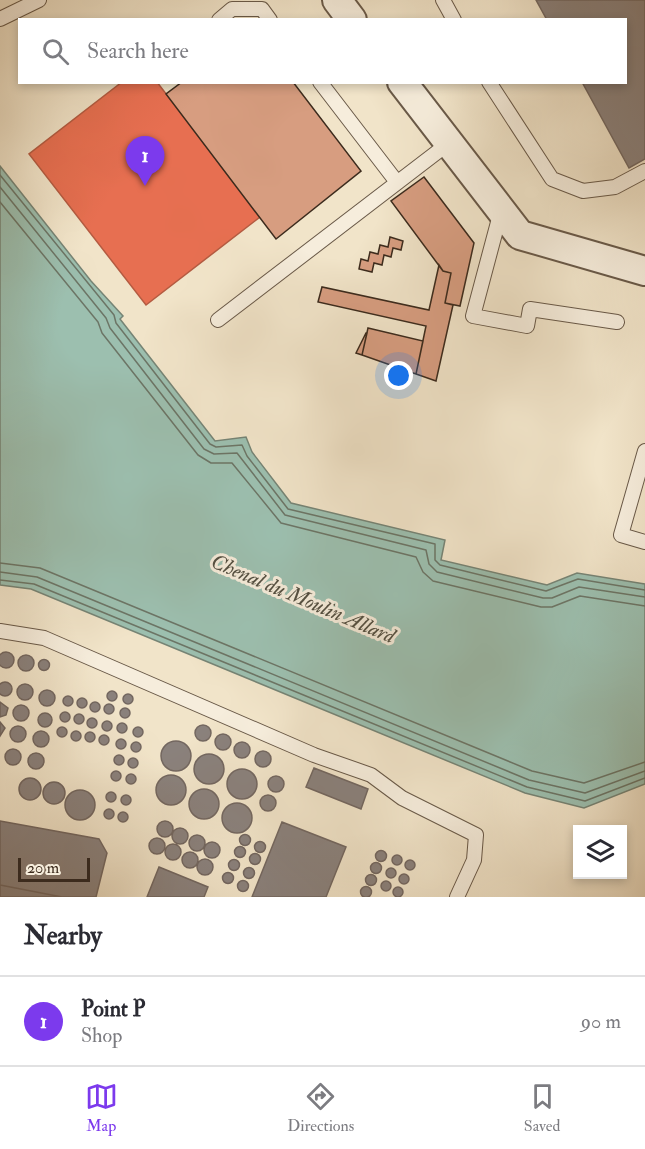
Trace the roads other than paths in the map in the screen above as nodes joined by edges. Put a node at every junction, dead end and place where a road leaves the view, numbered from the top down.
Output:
1 (39, 0) edge
2 (337, 0) edge
3 (443, 0) edge
4 (221, 18) edge
5 (269, 18) edge
6 (350, 18) edge
7 (453, 18) edge
8 (0, 19) edge
9 (322, 84) edge
10 (404, 84) edge
11 (490, 84) edge
12 (449, 143) junction
13 (645, 171) edge
14 (396, 181) junction
15 (501, 211) junction
16 (645, 271) edge
17 (218, 320) dead end
18 (617, 322) dead end
19 (645, 451) edge
20 (645, 542) edge
21 (0, 631) edge
22 (457, 897) edge

1 - 8 lane
2 - 6 street
3 - 7 lane
4 - 5 lane
9 - 14 lane
10 - 12 street
11 - 13 lane
12 - 14 lane
12 - 15 street
14 - 17 lane
15 - 16 street
15 - 18 lane
19 - 20 lane
21 - 22 lane

